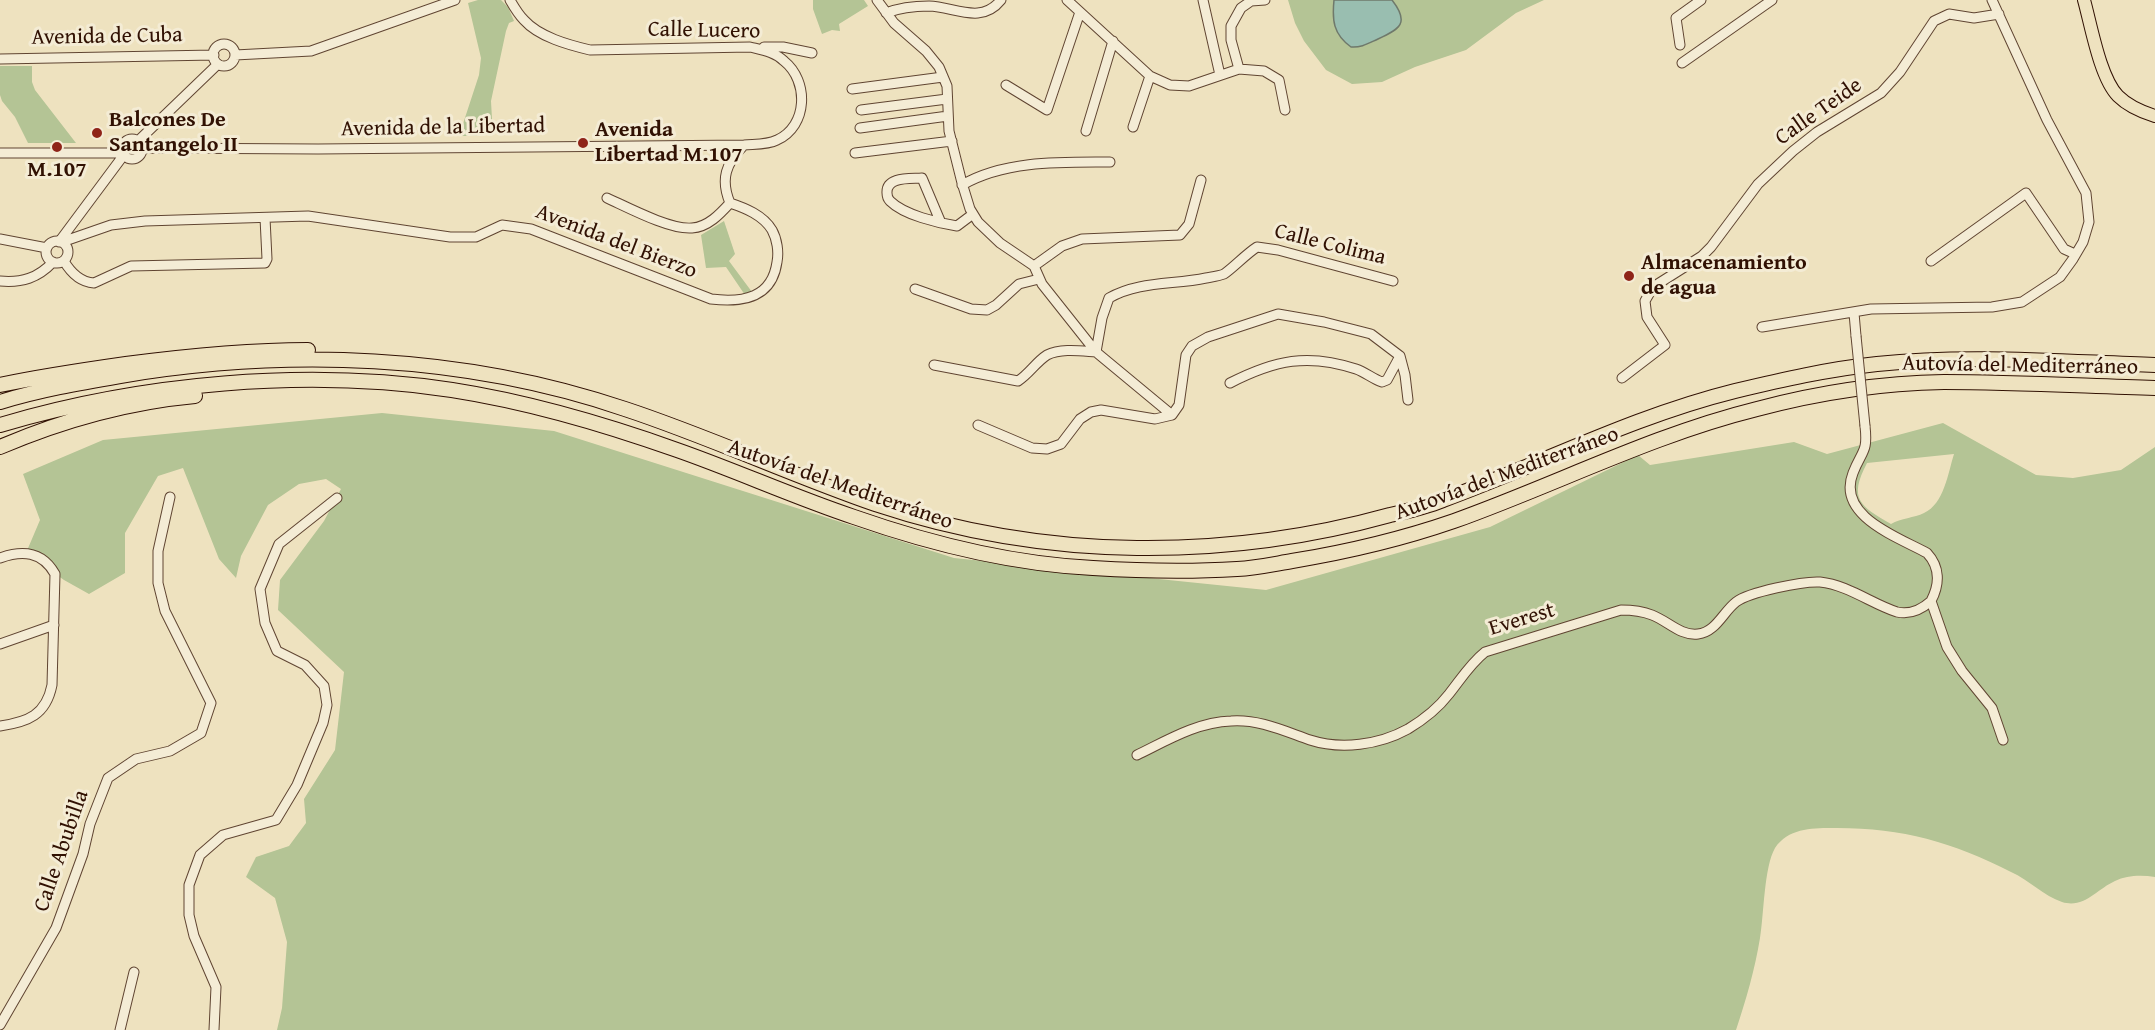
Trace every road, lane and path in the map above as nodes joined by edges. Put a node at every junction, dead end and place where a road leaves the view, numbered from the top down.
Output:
1 (454, 0) edge
2 (510, 0) edge
3 (877, 0) edge
4 (1001, 0) edge
5 (1067, 0) edge
6 (1203, 0) edge
7 (1265, 0) edge
8 (1701, 0) edge
9 (1772, 0) edge
10 (1992, 0) edge
11 (2084, 0) edge
12 (1080, 12) junction
13 (886, 13) junction
14 (1999, 14) junction
15 (1113, 41) junction
16 (1680, 45) dead end
17 (750, 47) junction
18 (812, 53) dead end
19 (235, 55) junction
20 (0, 59) edge
21 (216, 60) junction
22 (1682, 63) dead end
23 (1239, 69) junction
24 (1220, 75) junction
25 (1150, 76) junction
26 (943, 77) junction
27 (1006, 85) dead end
28 (852, 89) dead end
29 (947, 99) junction
30 (861, 110) dead end
31 (1285, 110) dead end
32 (948, 116) junction
33 (2155, 116) edge
34 (1133, 127) dead end
35 (860, 128) dead end
36 (1086, 131) dead end
37 (952, 141) junction
38 (140, 144) junction
39 (744, 144) junction
40 (0, 153) edge
41 (855, 153) dead end
42 (123, 154) junction
43 (1110, 162) dead end
44 (1202, 180) dead end
45 (962, 185) junction
46 (607, 198) dead end
47 (730, 203) junction
48 (973, 214) junction
49 (265, 218) junction
50 (941, 223) junction
51 (0, 239) edge
52 (60, 242) junction
53 (47, 248) junction
54 (2075, 254) junction
55 (64, 261) junction
56 (1931, 261) dead end
57 (53, 262) junction
58 (1034, 266) junction
59 (1039, 279) junction
60 (0, 281) edge
61 (1393, 281) dead end
62 (915, 289) dead end
63 (1854, 313) junction
64 (1762, 327) dead end
65 (1096, 352) junction
66 (1400, 356) junction
67 (934, 365) dead end
68 (2155, 365) edge
69 (435, 366) junction
70 (1622, 378) dead end
71 (344, 382) junction
72 (1230, 383) dead end
73 (0, 385) edge
74 (2155, 388) edge
75 (1408, 400) dead end
76 (0, 402) edge
77 (1172, 415) junction
78 (0, 425) edge
79 (978, 425) dead end
80 (0, 447) edge
81 (170, 497) dead end
82 (337, 498) dead end
83 (0, 558) edge
84 (1931, 601) junction
85 (54, 625) junction
86 (0, 644) edge
87 (0, 726) edge
88 (2003, 740) dead end
89 (1137, 755) dead end
90 (134, 972) dead end
91 (2, 1027) edge
92 (120, 1030) edge
93 (214, 1030) edge

1 - 19 street
2 - 17 street, Calle Lucero
3 - 13 street
4 - 13 street
5 - 12 street
6 - 24 street
7 - 23 street
8 - 16 street
9 - 22 street
10 - 14 street
11 - 33 main road
12 - 15 street
12 - 27 street
13 - 26 street
14 - 54 street
14 - 70 street, Calle Teide
15 - 25 street
15 - 36 street
17 - 18 street
17 - 39 street, Calle Lucero
19 - 21 street
19 - 21 street
20 - 21 street, Avenida de Cuba
21 - 38 street
23 - 24 street
23 - 31 street
24 - 25 street
25 - 34 street
26 - 28 street
26 - 29 street
29 - 30 street
29 - 32 street
32 - 35 street
32 - 37 street
37 - 41 street
37 - 45 street
38 - 39 street, Avenida de la Libertad
38 - 42 street
38 - 42 street
39 - 47 street
40 - 42 street
42 - 52 street
43 - 45 street
44 - 58 street
45 - 48 street
46 - 47 street
47 - 49 street, Avenida del Bierzo
48 - 50 street
48 - 58 street
49 - 52 street, Avenida del Bierzo
49 - 55 street
50 - 50 street
51 - 53 street
52 - 53 street
52 - 55 street
53 - 57 street
54 - 56 street
54 - 63 street
55 - 57 street
57 - 60 street
58 - 59 street
59 - 62 street
59 - 65 street
61 - 65 street, Calle Colima
63 - 64 street
63 - 84 street, bridge
65 - 67 street
65 - 77 street
66 - 72 street
66 - 75 street
66 - 77 street
68 - 69 highway, Autovía del Mediterráneo
69 - 73 highway
69 - 76 highway, Autovía del Mediterráneo
71 - 74 highway, Autovía del Mediterráneo
71 - 78 highway, Autovía del Mediterráneo
71 - 80 highway
77 - 79 street
81 - 91 street, Calle Abubilla
82 - 93 street
83 - 85 street
84 - 88 street
84 - 89 street, Everest
85 - 86 street
85 - 87 street
90 - 92 street

